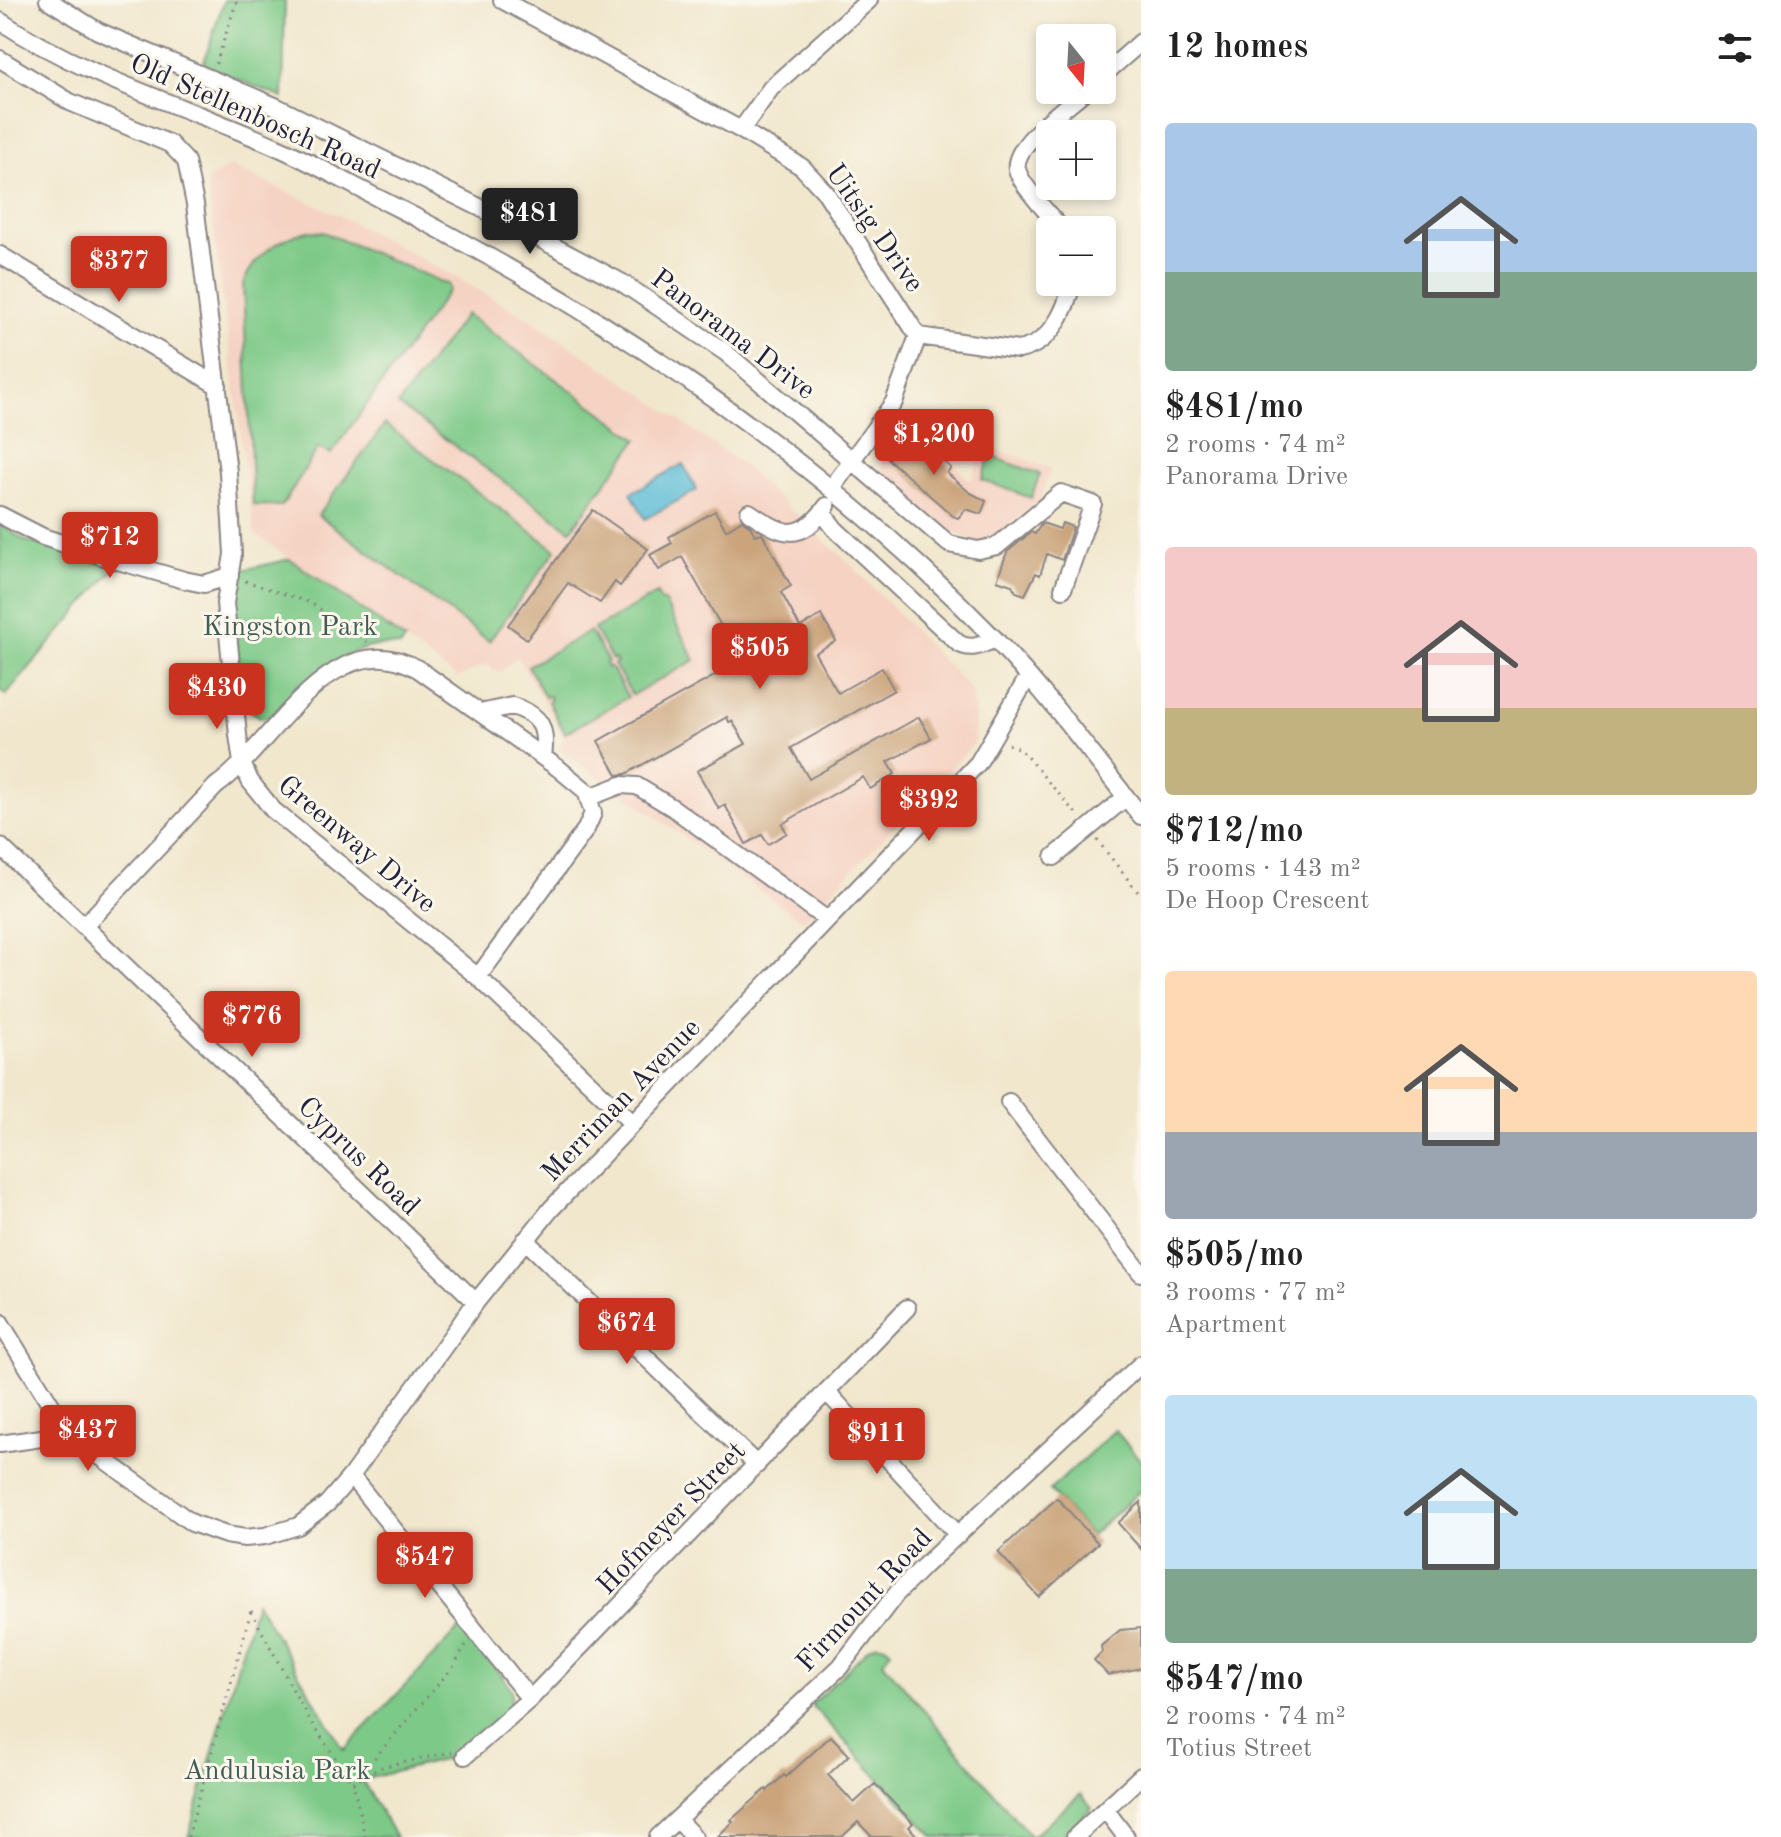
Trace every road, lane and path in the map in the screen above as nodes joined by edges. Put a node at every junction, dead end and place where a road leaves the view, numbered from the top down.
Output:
1 (48, 0) edge
2 (237, 0) edge
3 (502, 0) edge
4 (869, 0) edge
5 (0, 21) edge
6 (1141, 42) edge
7 (0, 59) edge
8 (1116, 64) edge
9 (212, 80) junction
10 (1071, 104) edge
11 (741, 130) junction
12 (1051, 216) edge
13 (0, 255) edge
14 (1066, 296) edge
15 (918, 336) junction
16 (218, 386) junction
17 (853, 459) junction
18 (834, 492) junction
19 (749, 512) dead end
20 (822, 512) junction
21 (0, 515) edge
22 (230, 576) junction
23 (1063, 589) dead end
24 (995, 639) junction
25 (390, 658) junction
26 (1028, 677) junction
27 (480, 713) junction
28 (994, 739) junction
29 (543, 757) junction
30 (242, 763) junction
31 (590, 797) junction
32 (1126, 797) junction
33 (1141, 816) edge
34 (1088, 829) junction
35 (0, 846) edge
36 (1054, 857) dead end
37 (1141, 896) edge
38 (826, 919) junction
39 (84, 926) junction
40 (478, 977) junction
41 (1009, 1102) dead end
42 (632, 1123) junction
43 (525, 1240) junction
44 (1141, 1273) edge
45 (476, 1302) junction
46 (907, 1308) dead end
47 (0, 1322) edge
48 (1141, 1364) edge
49 (827, 1392) junction
50 (69, 1434) junction
51 (0, 1444) edge
52 (757, 1465) junction
53 (351, 1476) junction
54 (958, 1535) junction
55 (475, 1630) junction
56 (530, 1699) junction
57 (465, 1756) joint
58 (1141, 1776) edge
59 (353, 1783) junction
60 (1101, 1814) junction
61 (677, 1819) junction
62 (188, 1837) edge
63 (365, 1837) edge
64 (658, 1837) edge
65 (694, 1837) edge
66 (1075, 1837) edge
67 (1123, 1837) edge

1 - 9 street, Panorama Drive
2 - 9 path
3 - 11 street, Uitsig Drive
4 - 11 street
5 - 18 street, Old Stellenbosch Road
6 - 8 street
7 - 16 street, Greenway Drive
9 - 17 street, Panorama Drive
10 - 12 street
11 - 15 street, Uitsig Drive
13 - 16 street
14 - 15 street
15 - 17 street, Uitsig Drive
16 - 22 street, Greenway Drive
17 - 18 street, Uitsig Drive
17 - 23 street, Panorama Drive
18 - 20 street, Uitsig Drive
18 - 24 street, Old Stellenbosch Road
19 - 20 street, Uitsig Drive
20 - 24 street
21 - 22 street
22 - 25 path
22 - 30 street, Greenway Drive
24 - 26 street, Old Stellenbosch Road
25 - 27 street
25 - 30 street
26 - 28 street, Merriman Avenue
26 - 32 street, Old Stellenbosch Road
27 - 29 street
27 - 29 street
28 - 34 path
28 - 38 street, Merriman Avenue
29 - 31 street
30 - 39 street
30 - 40 street, Greenway Drive
31 - 38 street
31 - 40 street
32 - 33 street, Old Stellenbosch Road
32 - 34 street
34 - 36 street
34 - 37 path
35 - 39 street, Cyprus Road
38 - 42 street, Merriman Avenue
39 - 45 street, Cyprus Road
40 - 42 street, Greenway Drive
41 - 44 street
42 - 43 street, Merriman Avenue
43 - 45 street, Merriman Avenue
43 - 52 street
45 - 53 street, Merriman Avenue
46 - 49 street, Hofmeyer Street
47 - 50 street
48 - 54 street, Firmount Road
49 - 52 street, Hofmeyer Street
49 - 54 street
50 - 51 street
50 - 53 street, Merriman Avenue
52 - 56 street, Hofmeyer Street
53 - 55 street
54 - 61 street, Firmount Road
55 - 56 street
55 - 59 path
56 - 57 street, Hofmeyer Street
57 - 59 path
58 - 60 street
59 - 62 path
59 - 63 path
60 - 66 street
60 - 67 street
61 - 64 street, Firmount Road
61 - 65 street

